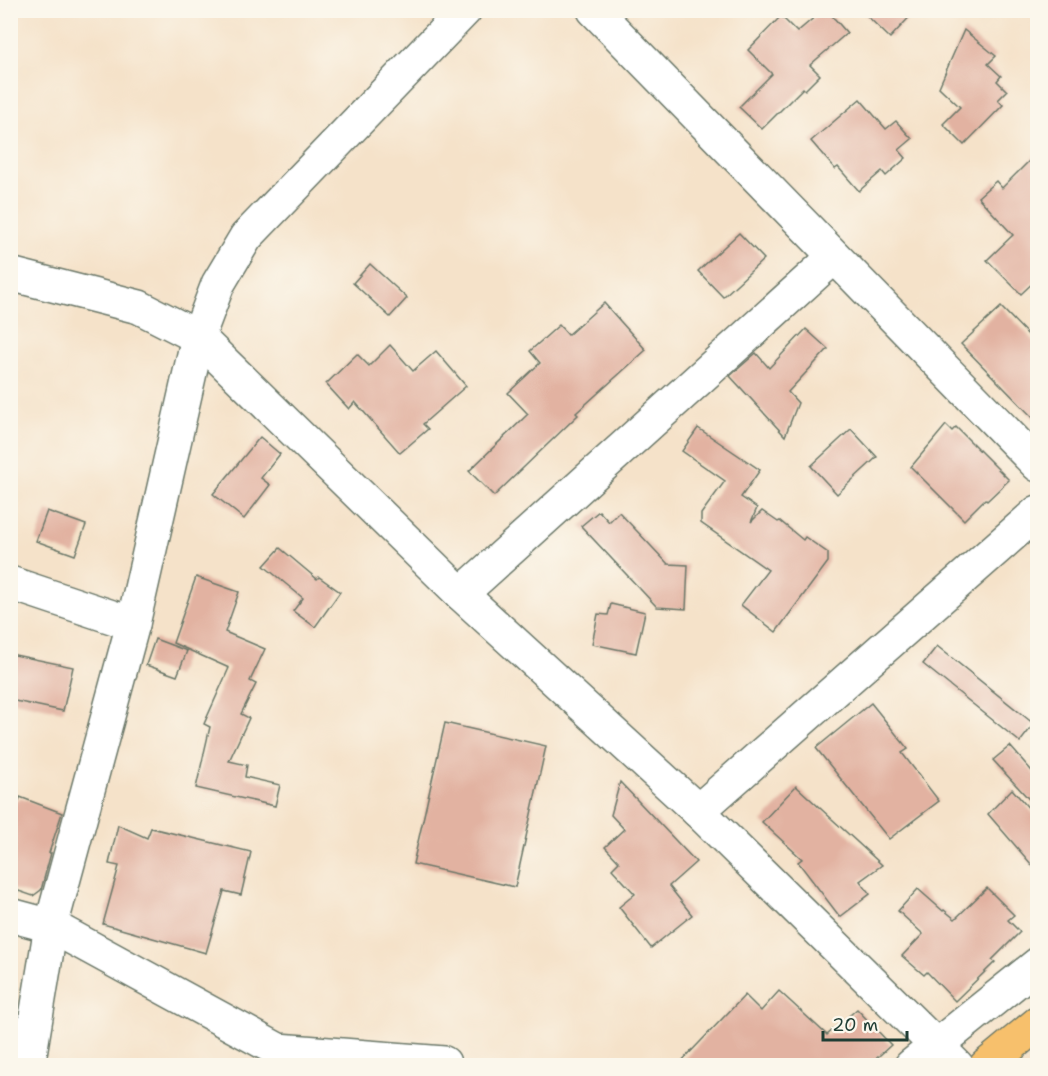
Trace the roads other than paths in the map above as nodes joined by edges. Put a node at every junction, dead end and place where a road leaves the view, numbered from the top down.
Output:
1 (465, 10) edge
2 (594, 10) edge
3 (834, 257) junction
4 (10, 274) edge
5 (198, 337) junction
6 (1038, 465) edge
7 (1038, 512) edge
8 (10, 583) edge
9 (461, 594) junction
10 (133, 624) junction
11 (699, 811) junction
12 (10, 915) edge
13 (51, 926) junction
14 (1038, 964) edge
15 (1038, 1023) edge
16 (947, 1055) edge
17 (444, 1063) dead end
18 (28, 1065) edge
19 (911, 1065) edge
20 (987, 1065) edge

1 - 5 street
2 - 3 street
3 - 6 street
3 - 9 street
4 - 5 street
5 - 9 street
5 - 10 street
7 - 11 street
8 - 10 street
9 - 11 street
10 - 13 street
11 - 16 street
12 - 13 street
13 - 17 street
13 - 18 street
14 - 16 street
15 - 20 highway
16 - 19 street

